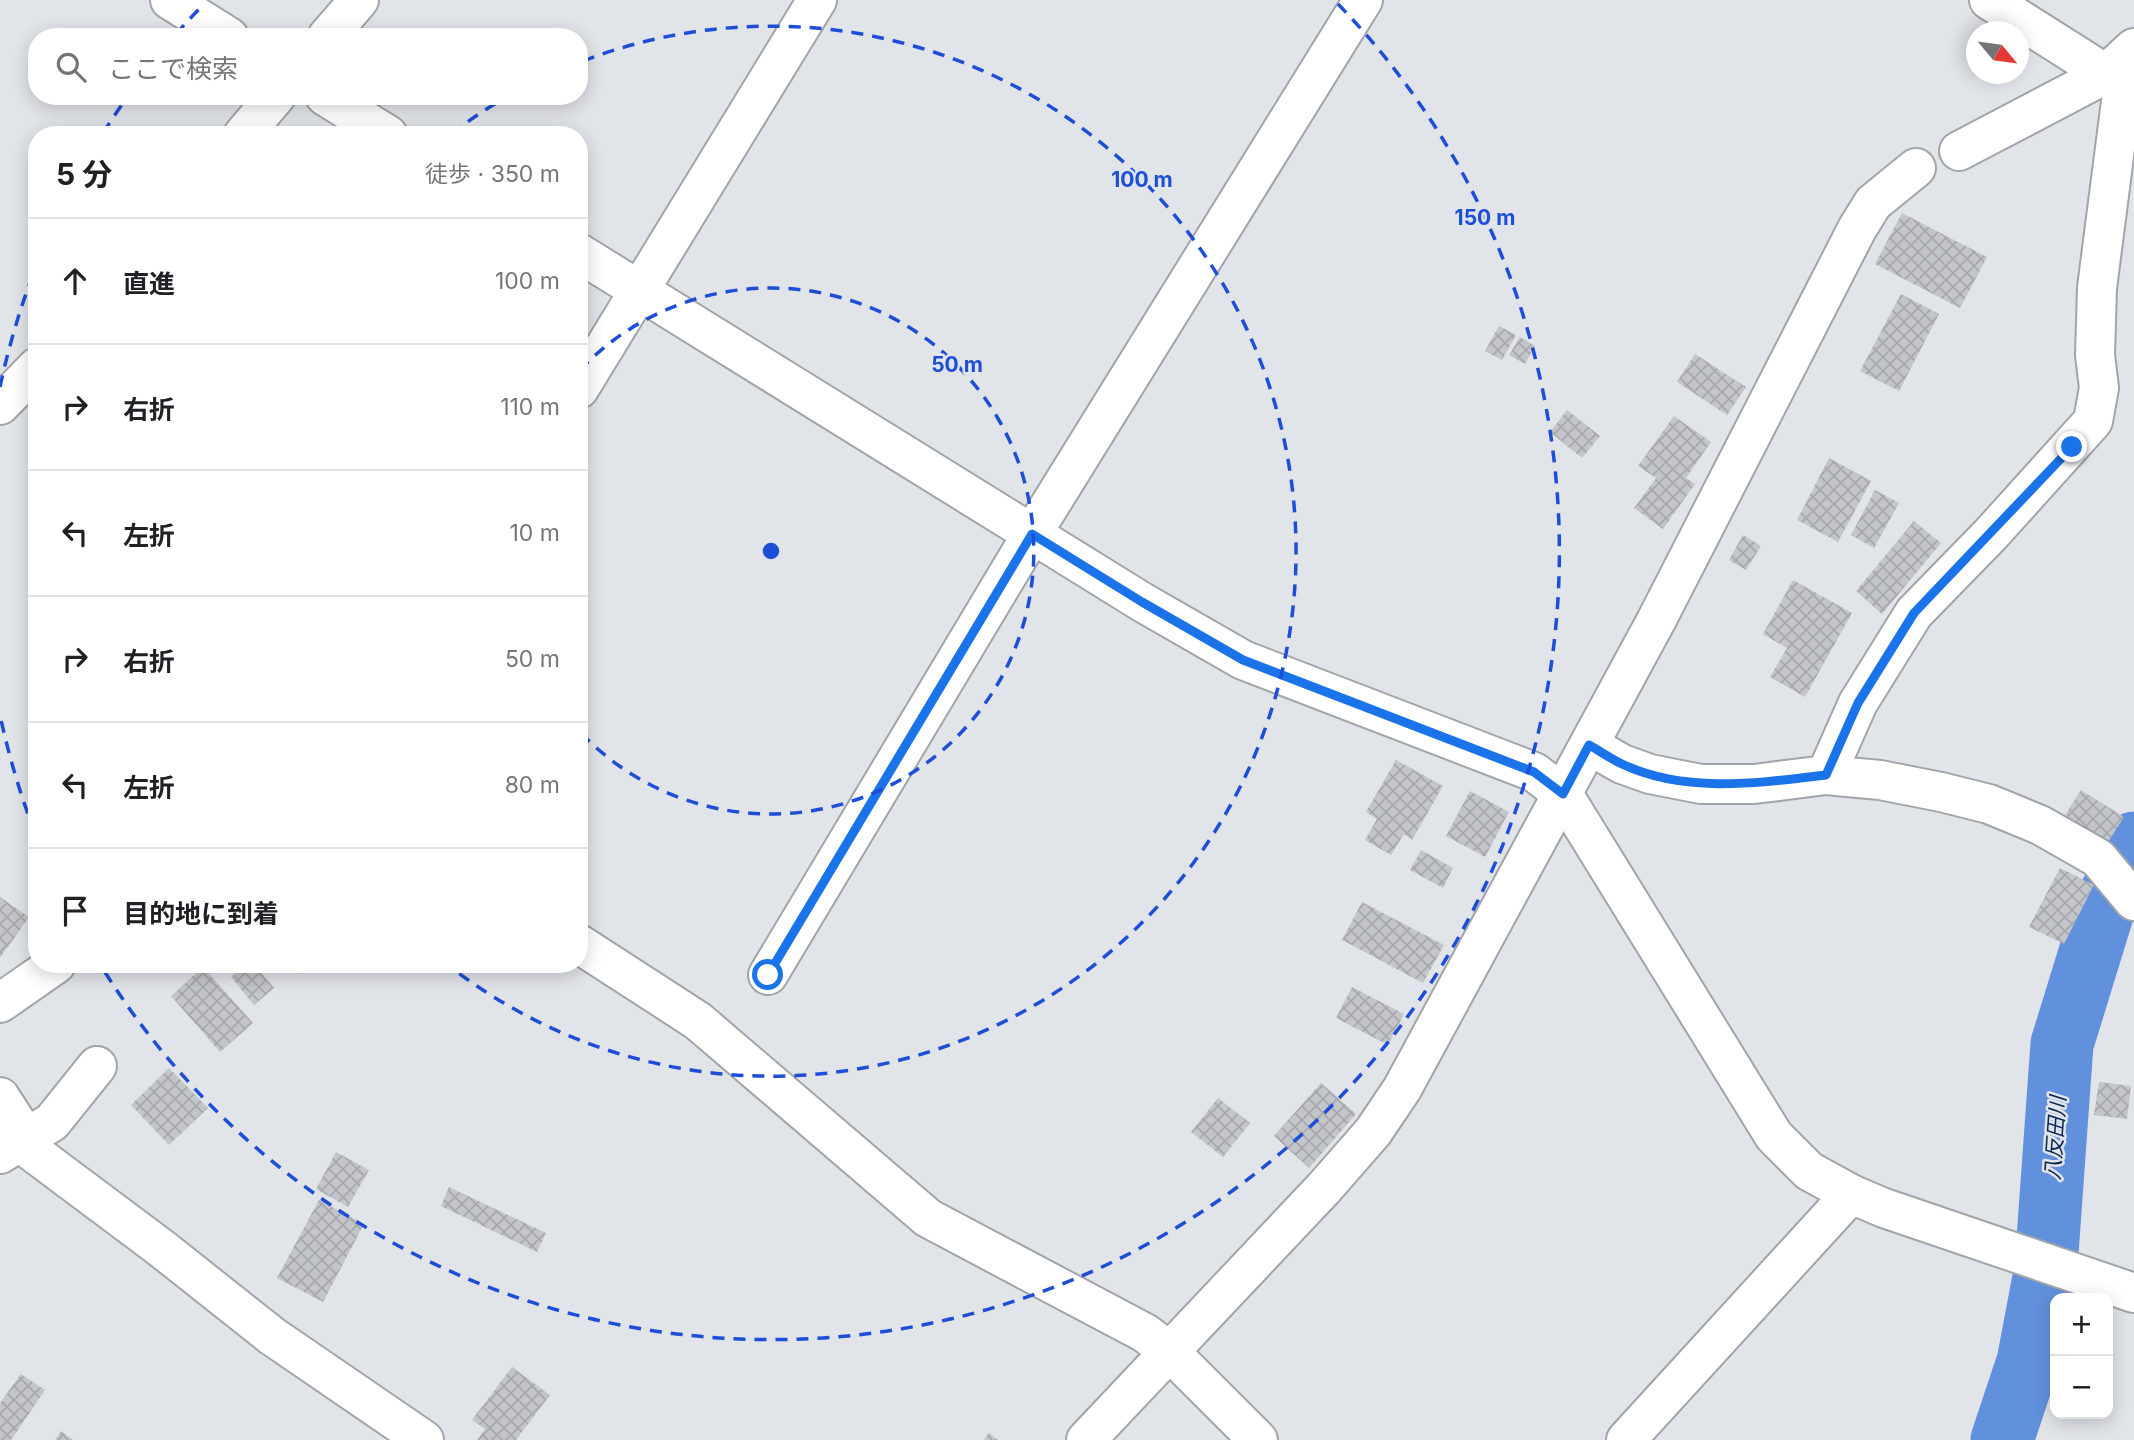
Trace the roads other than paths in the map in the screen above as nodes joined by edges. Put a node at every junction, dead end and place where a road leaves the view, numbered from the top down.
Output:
1 (170, 0) edge
2 (359, 0) edge
3 (817, 0) edge
4 (1363, 0) edge
5 (1989, 0) edge
6 (215, 28) edge
7 (335, 28) edge
8 (2122, 59) edge
9 (268, 105) edge
10 (340, 105) edge
11 (251, 126) edge
12 (373, 126) edge
13 (1958, 151) dead end
14 (1916, 168) dead end
15 (588, 259) edge
16 (640, 291) junction
17 (588, 375) edge
18 (28, 376) edge
19 (0, 405) edge
20 (1032, 534) junction
21 (1589, 745) junction
22 (1826, 775) junction
23 (1563, 794) junction
24 (2133, 900) edge
25 (588, 950) edge
26 (43, 973) edge
27 (768, 975) dead end
28 (0, 1003) edge
29 (97, 1066) dead end
30 (0, 1097) edge
31 (15, 1144) edge
32 (1851, 1194) junction
33 (2134, 1293) edge
34 (1170, 1352) junction
35 (424, 1440) edge
36 (1086, 1440) edge
37 (1258, 1440) edge
38 (1626, 1440) edge

1 - 6 street
2 - 7 street
3 - 16 street
4 - 20 street
5 - 8 street
8 - 13 street
8 - 22 street
9 - 11 street
10 - 12 street
14 - 21 street
15 - 16 street
16 - 17 street
16 - 20 street
18 - 19 street
20 - 23 street
20 - 27 street
21 - 22 street
21 - 23 street
22 - 24 street
23 - 32 street
23 - 34 street
25 - 34 street
26 - 28 street
29 - 31 street
30 - 31 street
31 - 35 street
32 - 33 street
32 - 38 street
34 - 36 street
34 - 37 street

